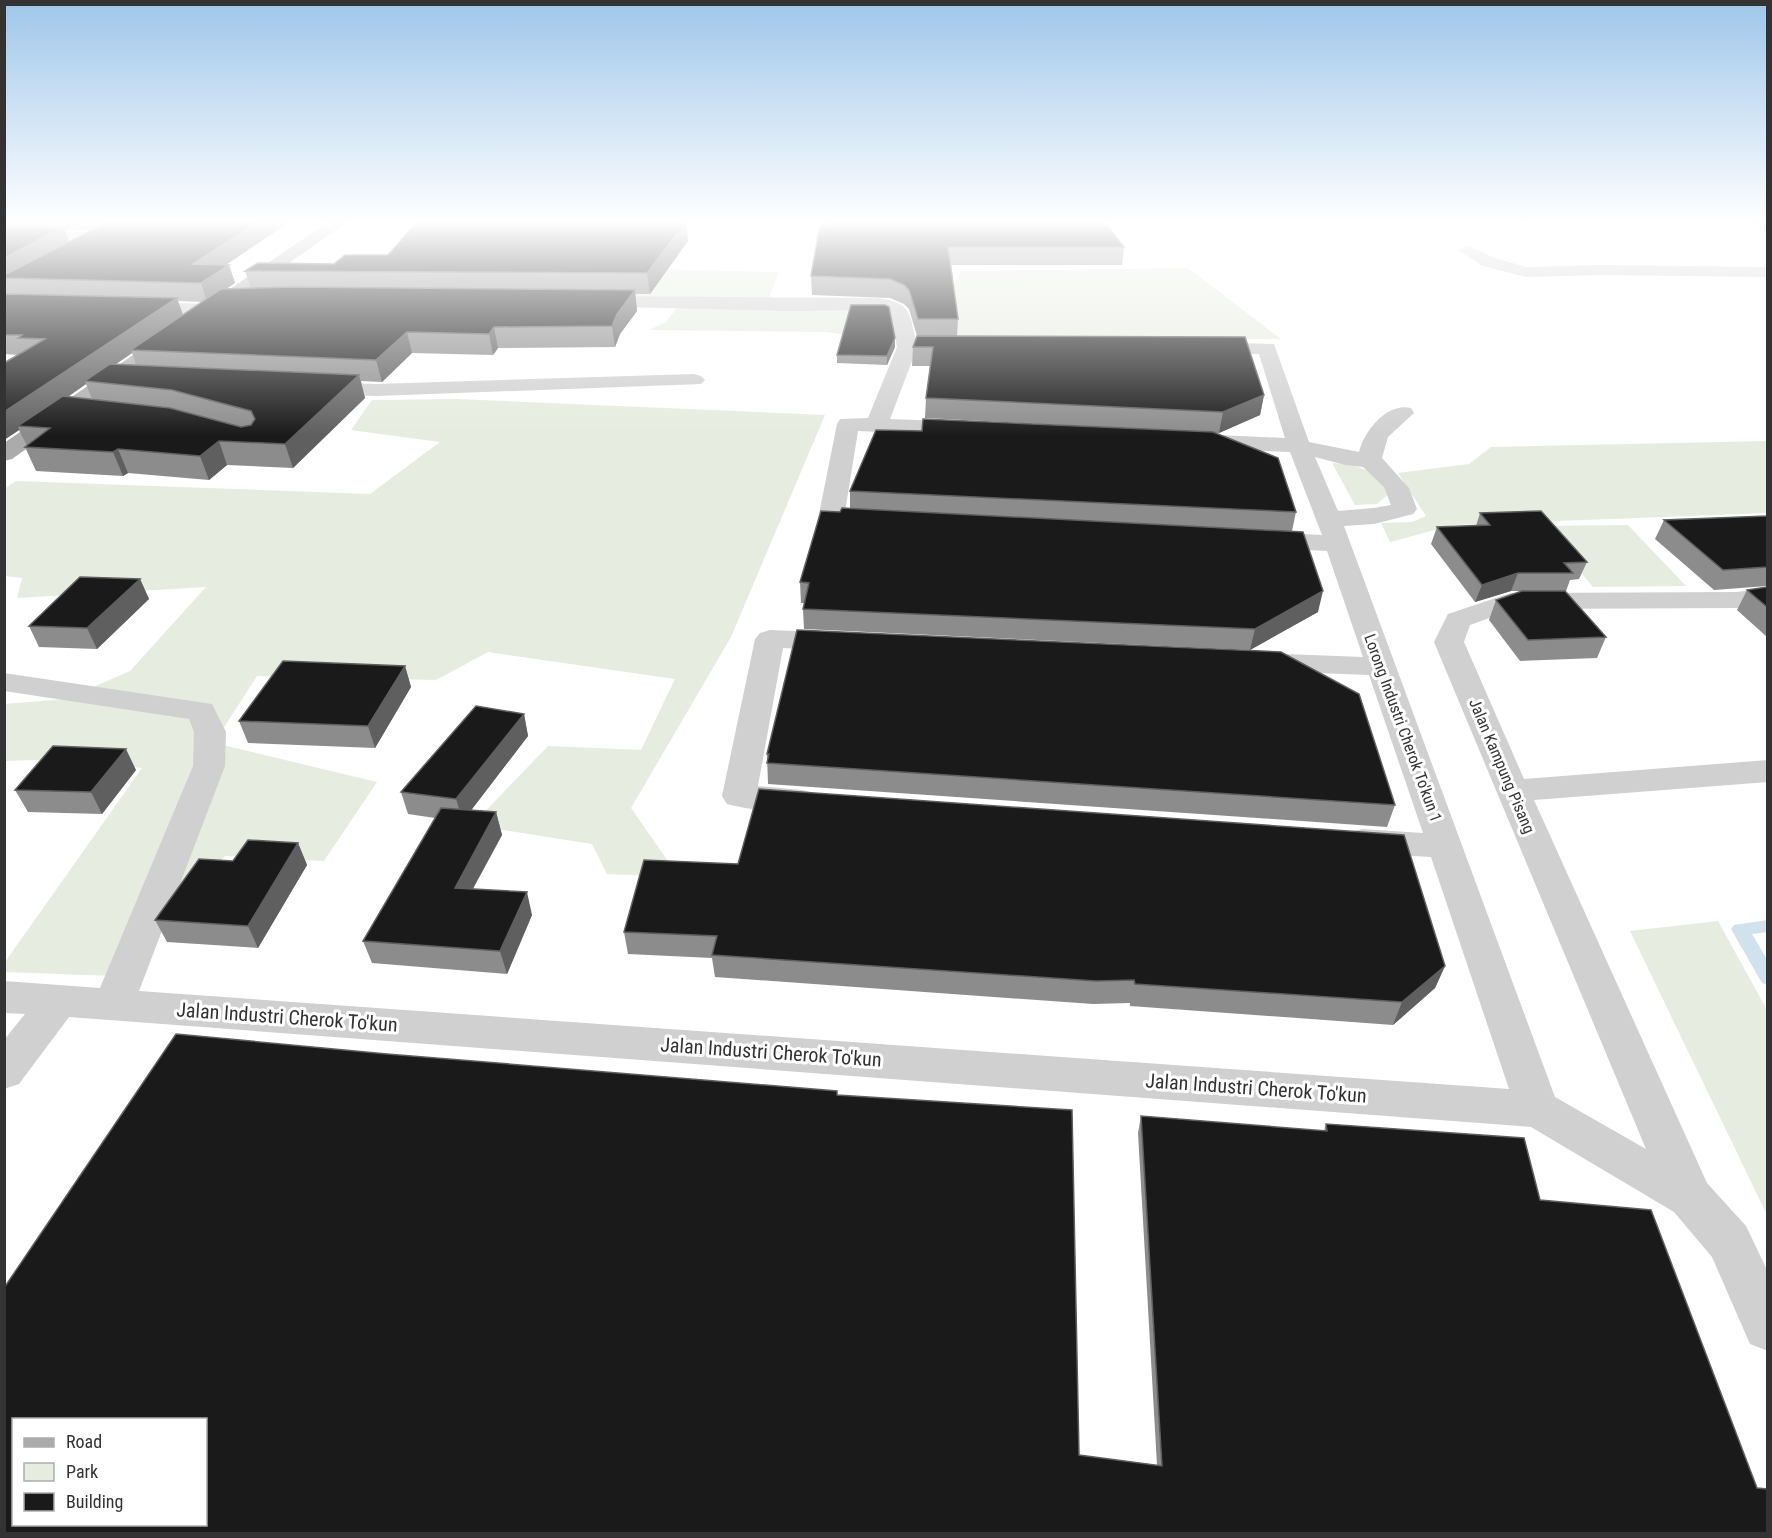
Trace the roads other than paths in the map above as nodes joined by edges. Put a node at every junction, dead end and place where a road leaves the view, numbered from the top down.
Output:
1 (252, 292) edge
2 (569, 301) edge
3 (219, 305) junction
4 (120, 308) edge
5 (907, 347) junction
6 (977, 347) edge
7 (1186, 348) edge
8 (112, 379) junction
9 (694, 380) dead end
10 (145, 381) edge
11 (296, 387) edge
12 (68, 410) junction
13 (1402, 413) dead end
14 (98, 414) edge
15 (876, 425) junction
16 (982, 430) edge
17 (1170, 439) edge
18 (1299, 446) junction
19 (4, 454) edge
20 (1370, 460) junction
21 (890, 522) edge
22 (1333, 532) junction
23 (1243, 540) edge
24 (1767, 596) edge
25 (866, 643) edge
26 (1237, 661) edge
27 (1381, 667) junction
28 (4, 682) edge
29 (1767, 771) edge
30 (1513, 791) junction
31 (835, 803) edge
32 (1337, 839) edge
33 (1444, 846) junction
34 (4, 997) edge
35 (59, 1000) junction
36 (114, 1004) junction
37 (4, 1072) edge
38 (1538, 1108) junction
39 (1690, 1197) junction
40 (1767, 1327) edge

1 - 3 main road
2 - 5 street
3 - 4 street
3 - 8 main road
5 - 6 street
5 - 15 street
7 - 18 street, Lorong Industri Cherok To'kun 1
8 - 10 street
8 - 12 main road
9 - 11 street
12 - 14 street
12 - 19 main road
13 - 20 street
15 - 16 street
15 - 21 street
17 - 18 street
18 - 20 street
18 - 22 street, Lorong Industri Cherok To'kun 1
20 - 22 street
22 - 23 street
22 - 27 street, Lorong Industri Cherok To'kun 1
24 - 30 street, Jalan Kampung Pisang
25 - 31 street
26 - 27 street
27 - 33 street, Lorong Industri Cherok To'kun 1
28 - 36 street
29 - 30 street
30 - 39 street, Jalan Kampung Pisang
32 - 33 street
33 - 38 street, Lorong Industri Cherok To'kun 1
34 - 35 street, Jalan Industri Cherok To'kun
35 - 36 street, Jalan Industri Cherok To'kun
35 - 37 street
36 - 38 street, Jalan Industri Cherok To'kun
38 - 39 street
39 - 40 street

